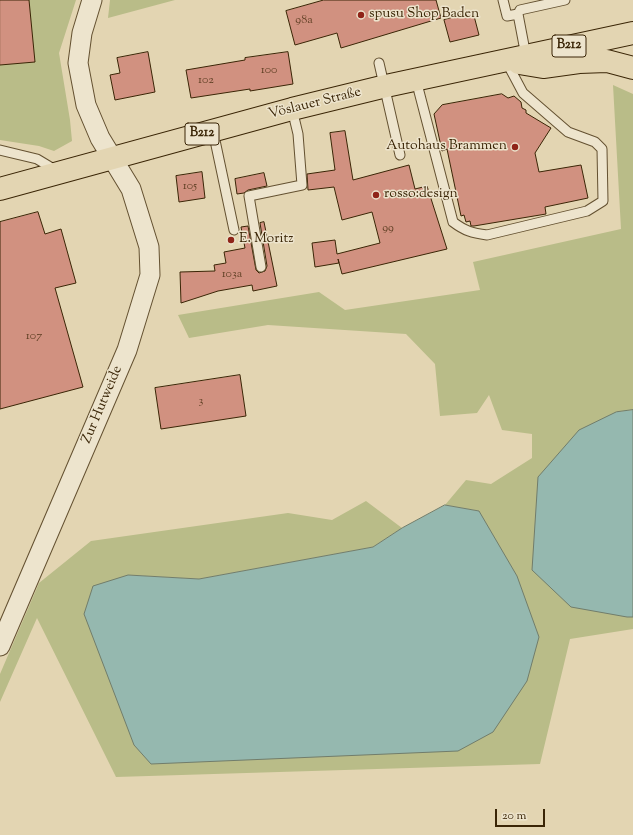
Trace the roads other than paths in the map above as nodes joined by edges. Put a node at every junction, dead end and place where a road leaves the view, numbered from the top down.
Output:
1 (92, 0) edge
2 (503, 0) edge
3 (565, 0) edge
4 (518, 14) junction
5 (633, 33) edge
6 (516, 58) junction
7 (379, 63) dead end
8 (633, 68) edge
9 (416, 80) junction
10 (386, 86) junction
11 (292, 109) junction
12 (213, 131) junction
13 (0, 150) edge
14 (400, 155) dead end
15 (113, 159) junction
16 (60, 173) junction
17 (0, 189) edge
18 (234, 230) dead end
19 (261, 267) dead end
20 (0, 646) edge

1 - 15 street, Zur Hutweide
2 - 4 lane
3 - 4 lane
4 - 6 lane
5 - 6 main road, Vöslauer Straße / B212
6 - 8 main road
6 - 9 main road, Vöslauer Straße / B212
6 - 9 lane
7 - 10 lane
9 - 10 main road, Vöslauer Straße / B212
10 - 11 main road, Vöslauer Straße / B212
10 - 14 lane
11 - 12 main road, Vöslauer Straße / B212
11 - 19 lane
12 - 15 main road, Vöslauer Straße / B212
12 - 18 lane
13 - 16 lane
15 - 16 main road, Vöslauer Straße / B212
15 - 20 street, Zur Hutweide
16 - 17 main road, Vöslauer Straße / B212

